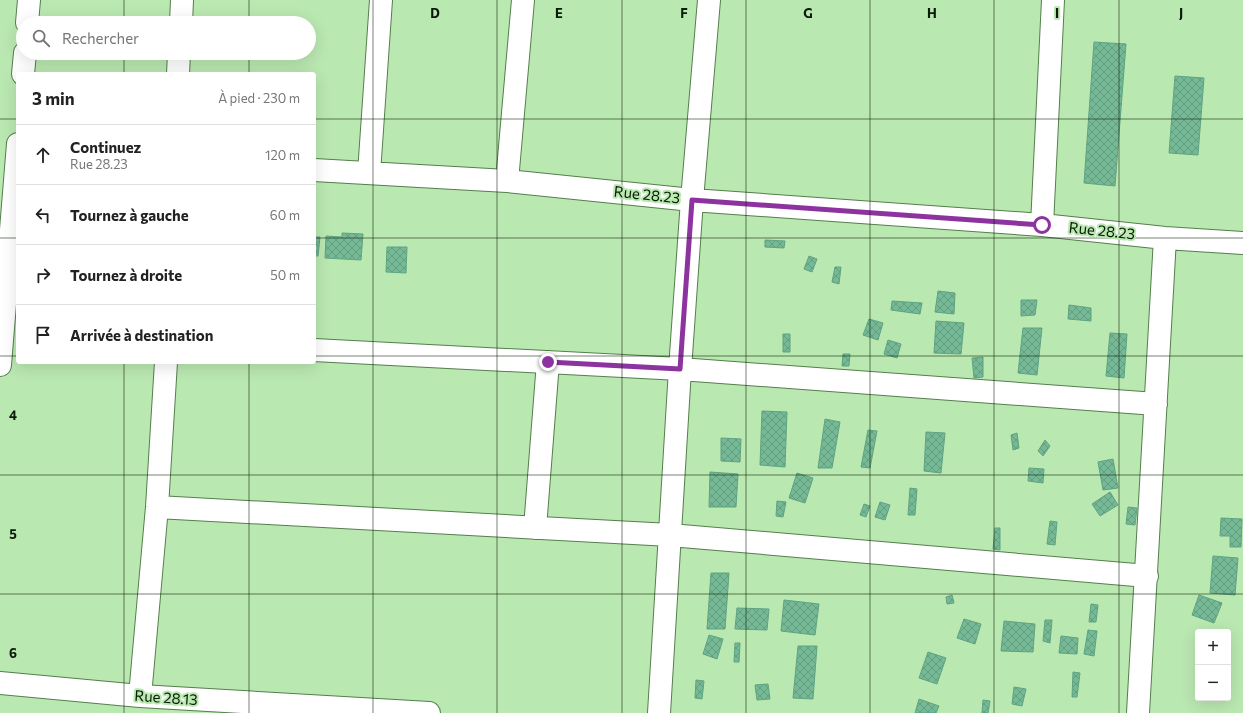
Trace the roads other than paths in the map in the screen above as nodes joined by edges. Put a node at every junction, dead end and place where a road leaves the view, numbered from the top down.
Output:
1 (29, 0) edge
2 (182, 0) edge
3 (381, 0) edge
4 (523, 0) edge
5 (709, 0) edge
6 (1053, 0) edge
7 (28, 16) edge
8 (181, 16) edge
9 (24, 60) edge
10 (179, 60) edge
11 (23, 72) edge
12 (178, 72) edge
13 (13, 151) edge
14 (316, 170) edge
15 (369, 173) junction
16 (507, 181) junction
17 (692, 200) junction
18 (1042, 225) junction
19 (1165, 238) junction
20 (1243, 243) edge
21 (2, 324) edge
22 (316, 350) edge
23 (548, 362) junction
24 (166, 364) edge
25 (0, 365) edge
26 (680, 369) junction
27 (1156, 404) junction
28 (158, 507) junction
29 (534, 528) junction
30 (670, 535) junction
31 (1147, 576) junction
32 (0, 683) edge
33 (140, 696) junction
34 (429, 713) edge
35 (659, 713) edge
36 (1138, 713) edge

1 - 7 street
2 - 8 street
3 - 15 street
4 - 16 street
5 - 17 street
6 - 18 street
9 - 11 street
10 - 12 street
13 - 21 street
14 - 15 street, Rue 28.23
15 - 16 street, Rue 28.23
16 - 17 street, Rue 28.23
17 - 18 street, Rue 28.23
17 - 26 street
18 - 19 street, Rue 28.23
19 - 20 street, Rue 28.23
19 - 27 street
21 - 25 street
22 - 23 street
23 - 26 street
23 - 29 street
24 - 28 street
26 - 27 street
26 - 30 street
27 - 31 street
28 - 29 street
28 - 33 street
29 - 30 street
30 - 31 street
30 - 35 street
31 - 36 street
32 - 33 street, Rue 28.13
33 - 34 street, Rue 28.13

